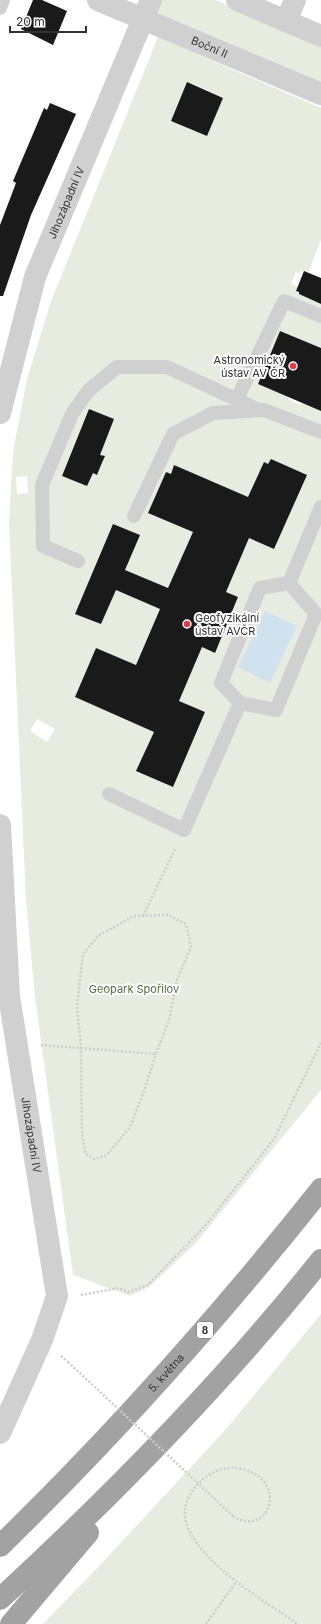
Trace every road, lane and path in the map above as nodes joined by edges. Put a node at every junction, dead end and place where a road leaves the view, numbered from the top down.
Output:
1 (3, 0) edge
2 (98, 0) edge
3 (152, 0) edge
4 (237, 0) edge
5 (295, 0) edge
6 (0, 8) edge
7 (143, 20) junction
8 (286, 21) junction
9 (321, 36) edge
10 (321, 94) edge
11 (321, 316) edge
12 (6, 364) edge
13 (237, 399) junction
14 (259, 410) junction
15 (0, 413) edge
16 (321, 432) edge
17 (321, 507) edge
18 (134, 516) dead end
19 (78, 561) dead end
20 (289, 583) junction
21 (240, 703) junction
22 (109, 794) dead end
23 (0, 825) edge
24 (184, 830) junction
25 (143, 916) junction
26 (5, 992) edge
27 (17, 1042) junction
28 (321, 1043) edge
29 (81, 1048) junction
30 (156, 1054) junction
31 (321, 1189) edge
32 (321, 1260) edge
33 (57, 1296) junction
34 (68, 1362) dead end
35 (186, 1418) junction
36 (0, 1433) edge
37 (0, 1546) edge
38 (236, 1582) junction
39 (0, 1599) edge
40 (11, 1624) edge
41 (206, 1624) edge
42 (298, 1624) edge

1 - 6 lane
2 - 7 street, Boční II
3 - 7 street, Jihozápadní IV
4 - 8 street
5 - 8 street
7 - 10 street, Boční II
7 - 12 street, Jihozápadní IV
8 - 9 street
11 - 13 lane
12 - 15 street, Jihozápadní IV
13 - 14 lane
13 - 19 lane
14 - 16 lane
14 - 18 lane
17 - 20 lane
20 - 21 lane
20 - 21 lane
21 - 24 lane
22 - 24 lane
23 - 26 street, Jihozápadní IV
24 - 25 path
25 - 29 path
25 - 30 path
26 - 27 street, Jihozápadní IV
27 - 29 path
27 - 33 street, Jihozápadní IV
28 - 33 path
29 - 30 path
29 - 30 path
31 - 37 highway, 5. května / 8
32 - 35 highway
33 - 36 street, Jihozápadní IV
34 - 38 path, bridge
35 - 39 highway
35 - 40 highway
38 - 41 path
38 - 42 path

